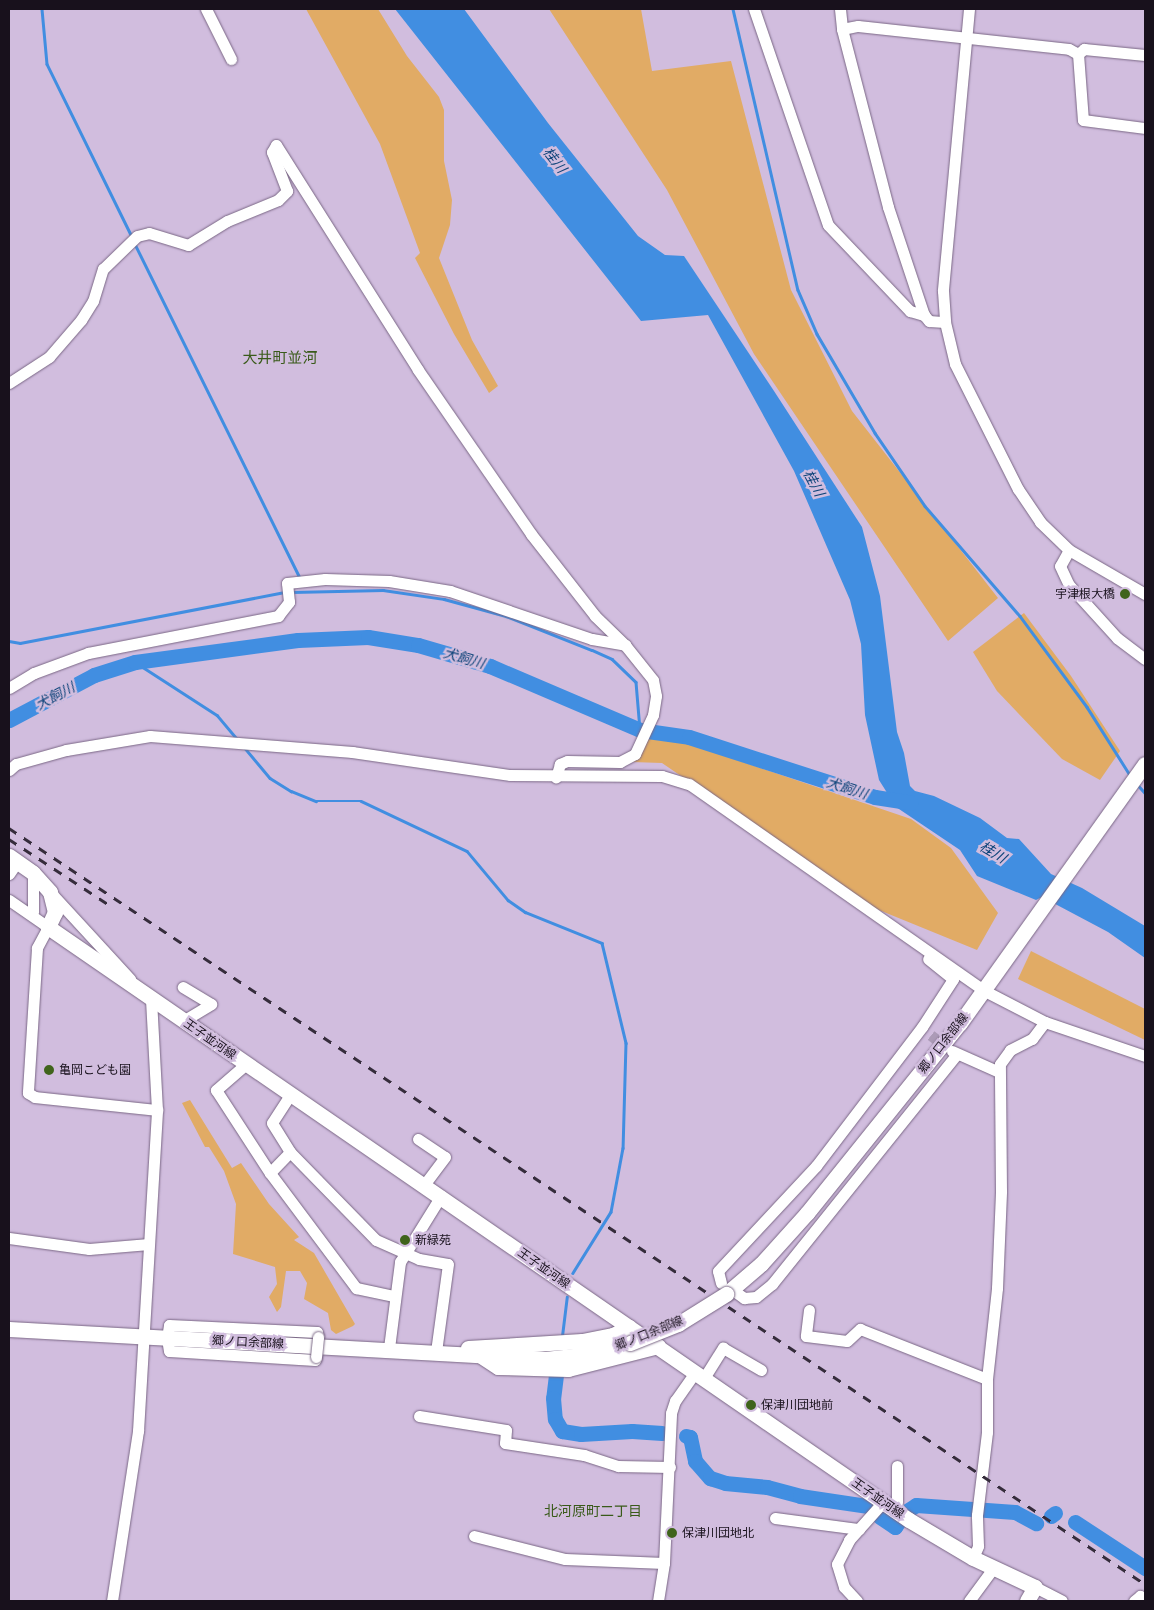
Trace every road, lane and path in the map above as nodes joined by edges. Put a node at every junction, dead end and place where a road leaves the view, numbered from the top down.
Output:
1 (206, 9) edge
2 (754, 9) edge
3 (840, 9) edge
4 (969, 9) edge
5 (842, 29) junction
6 (966, 38) junction
7 (1078, 54) junction
8 (1145, 55) edge
9 (232, 59) dead end
10 (1145, 128) edge
11 (924, 315) junction
12 (945, 322) junction
13 (9, 383) edge
14 (1069, 550) junction
15 (1145, 594) edge
16 (625, 645) junction
17 (1145, 659) edge
18 (9, 688) edge
19 (1145, 764) edge
20 (9, 770) edge
21 (556, 777) junction
22 (12, 864) edge
23 (33, 873) junction
24 (50, 892) junction
25 (9, 900) edge
26 (34, 912) dead end
27 (48, 927) junction
28 (916, 942) junction
29 (183, 987) dead end
30 (983, 990) junction
31 (147, 996) junction
32 (183, 1021) junction
33 (1045, 1022) junction
34 (1145, 1056) edge
35 (246, 1064) junction
36 (1000, 1072) junction
37 (290, 1095) junction
38 (158, 1110) junction
39 (418, 1139) dead end
40 (290, 1152) junction
41 (826, 1154) junction
42 (837, 1159) dead end
43 (855, 1164) dead end
44 (868, 1166) junction
45 (270, 1173) junction
46 (424, 1185) junction
47 (441, 1196) junction
48 (9, 1238) edge
49 (149, 1244) junction
50 (406, 1251) junction
51 (728, 1290) junction
52 (394, 1296) junction
53 (810, 1310) dead end
54 (630, 1327) junction
55 (9, 1329) edge
56 (143, 1337) junction
57 (167, 1338) junction
58 (658, 1346) junction
59 (389, 1348) junction
60 (440, 1352) junction
61 (480, 1355) junction
62 (761, 1370) dead end
63 (700, 1375) junction
64 (987, 1379) junction
65 (419, 1416) dead end
66 (897, 1466) dead end
67 (670, 1468) junction
68 (890, 1507) junction
69 (774, 1518) dead end
70 (859, 1529) junction
71 (474, 1536) dead end
72 (973, 1558) junction
73 (664, 1563) junction
74 (994, 1567) junction
75 (1035, 1587) junction
76 (1145, 1600) edge
77 (112, 1601) edge
78 (658, 1601) edge
79 (857, 1601) edge
80 (969, 1601) edge
81 (1027, 1601) edge
82 (1062, 1601) edge
83 (1134, 1601) edge

1 - 9 street
2 - 11 street
3 - 5 street
4 - 6 street
5 - 6 street
5 - 11 street
6 - 7 street
6 - 12 street
7 - 8 street
7 - 10 street
11 - 12 street
12 - 14 street
13 - 16 street
14 - 15 street
14 - 17 street
16 - 18 street
16 - 21 street
19 - 30 main road, 郷ノ口余部線
20 - 21 street
21 - 28 street
22 - 23 main road
23 - 24 main road
23 - 26 street
24 - 27 main road
24 - 31 street
25 - 27 street
27 - 31 main road, 王子並河線
27 - 38 street
28 - 30 street
28 - 41 street
29 - 32 street
30 - 33 street
30 - 51 main road, 郷ノ口余部線
31 - 32 main road, 王子並河線
31 - 38 street
32 - 35 main road, 王子並河線
33 - 34 street
33 - 36 street
35 - 37 main road, 王子並河線
35 - 45 street
36 - 44 street
36 - 64 street
37 - 40 street
37 - 46 main road, 王子並河線
38 - 49 street
39 - 46 street
40 - 45 street
40 - 50 street
41 - 42 street
41 - 51 street
43 - 44 street
44 - 51 street
45 - 52 street
46 - 47 main road, 王子並河線
47 - 50 street
47 - 54 main road, 王子並河線
48 - 49 street
49 - 56 street
50 - 52 street
50 - 60 street
51 - 61 main road, 郷ノ口余部線, bridge
52 - 59 street
53 - 64 street
54 - 58 main road, 王子並河線
54 - 60 main road
55 - 56 main road, 郷ノ口余部線
56 - 57 main road, 郷ノ口余部線
56 - 77 street
57 - 57 street, bridge
57 - 59 main road, 郷ノ口余部線
58 - 61 main road
58 - 63 main road, 王子並河線
59 - 60 main road, 郷ノ口余部線
60 - 61 main road, 郷ノ口余部線
62 - 63 street
63 - 67 street
63 - 68 main road, 王子並河線
64 - 72 street
65 - 67 street
66 - 68 street
67 - 73 street
68 - 70 street
68 - 72 main road, 王子並河線
69 - 70 street
70 - 79 street
71 - 73 street
72 - 74 main road, 王子並河線
73 - 78 street
74 - 75 main road, 王子並河線
74 - 80 street
75 - 81 main road
75 - 82 street
76 - 83 street

